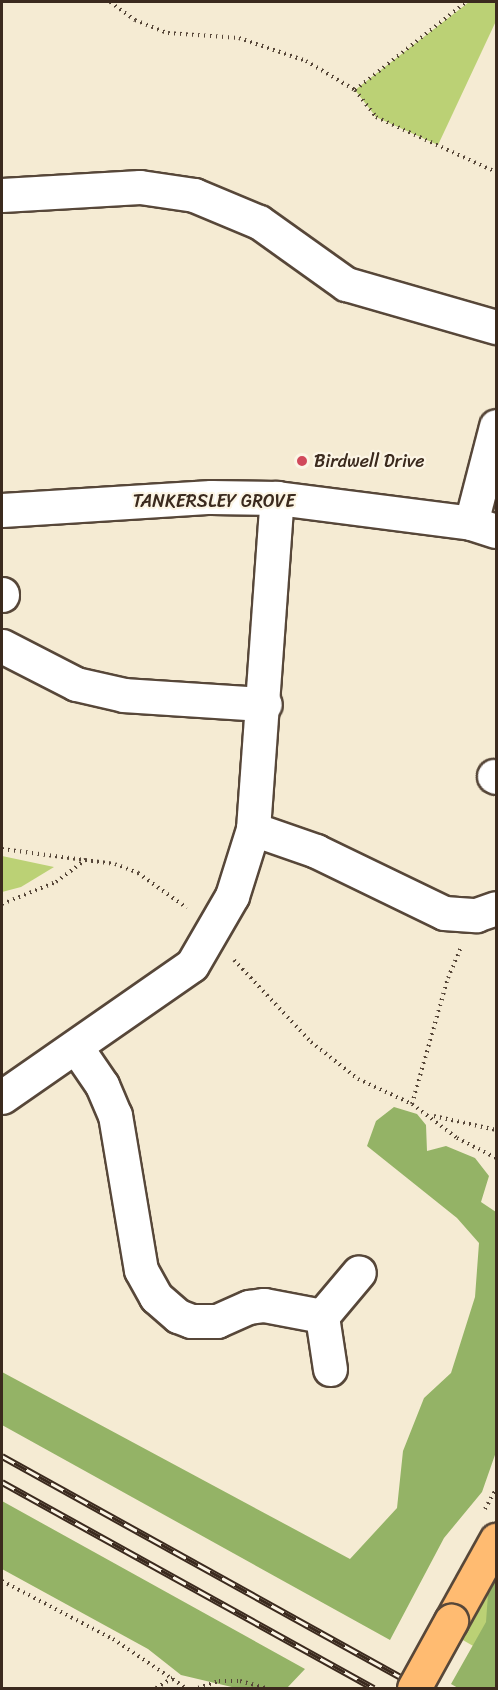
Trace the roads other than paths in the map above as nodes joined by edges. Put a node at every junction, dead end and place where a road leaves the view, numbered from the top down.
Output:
1 (2, 195) edge
2 (496, 327) edge
3 (496, 426) edge
4 (277, 498) junction
5 (2, 510) edge
6 (484, 527) edge
7 (2, 646) edge
8 (264, 704) junction
9 (253, 829) junction
10 (486, 912) edge
11 (76, 1047) junction
12 (2, 1097) edge
13 (359, 1272) dead end
14 (322, 1316) junction
15 (330, 1369) dead end
16 (496, 1540) edge
17 (414, 1689) edge

1 - 2 street
3 - 6 street
4 - 5 street, TANKERSLEY GROVE
4 - 6 street, TANKERSLEY GROVE
4 - 8 street
7 - 8 street
8 - 9 street
9 - 10 street
9 - 11 street
11 - 12 street
11 - 14 street
13 - 14 street
14 - 15 street
16 - 17 main road, bridge

